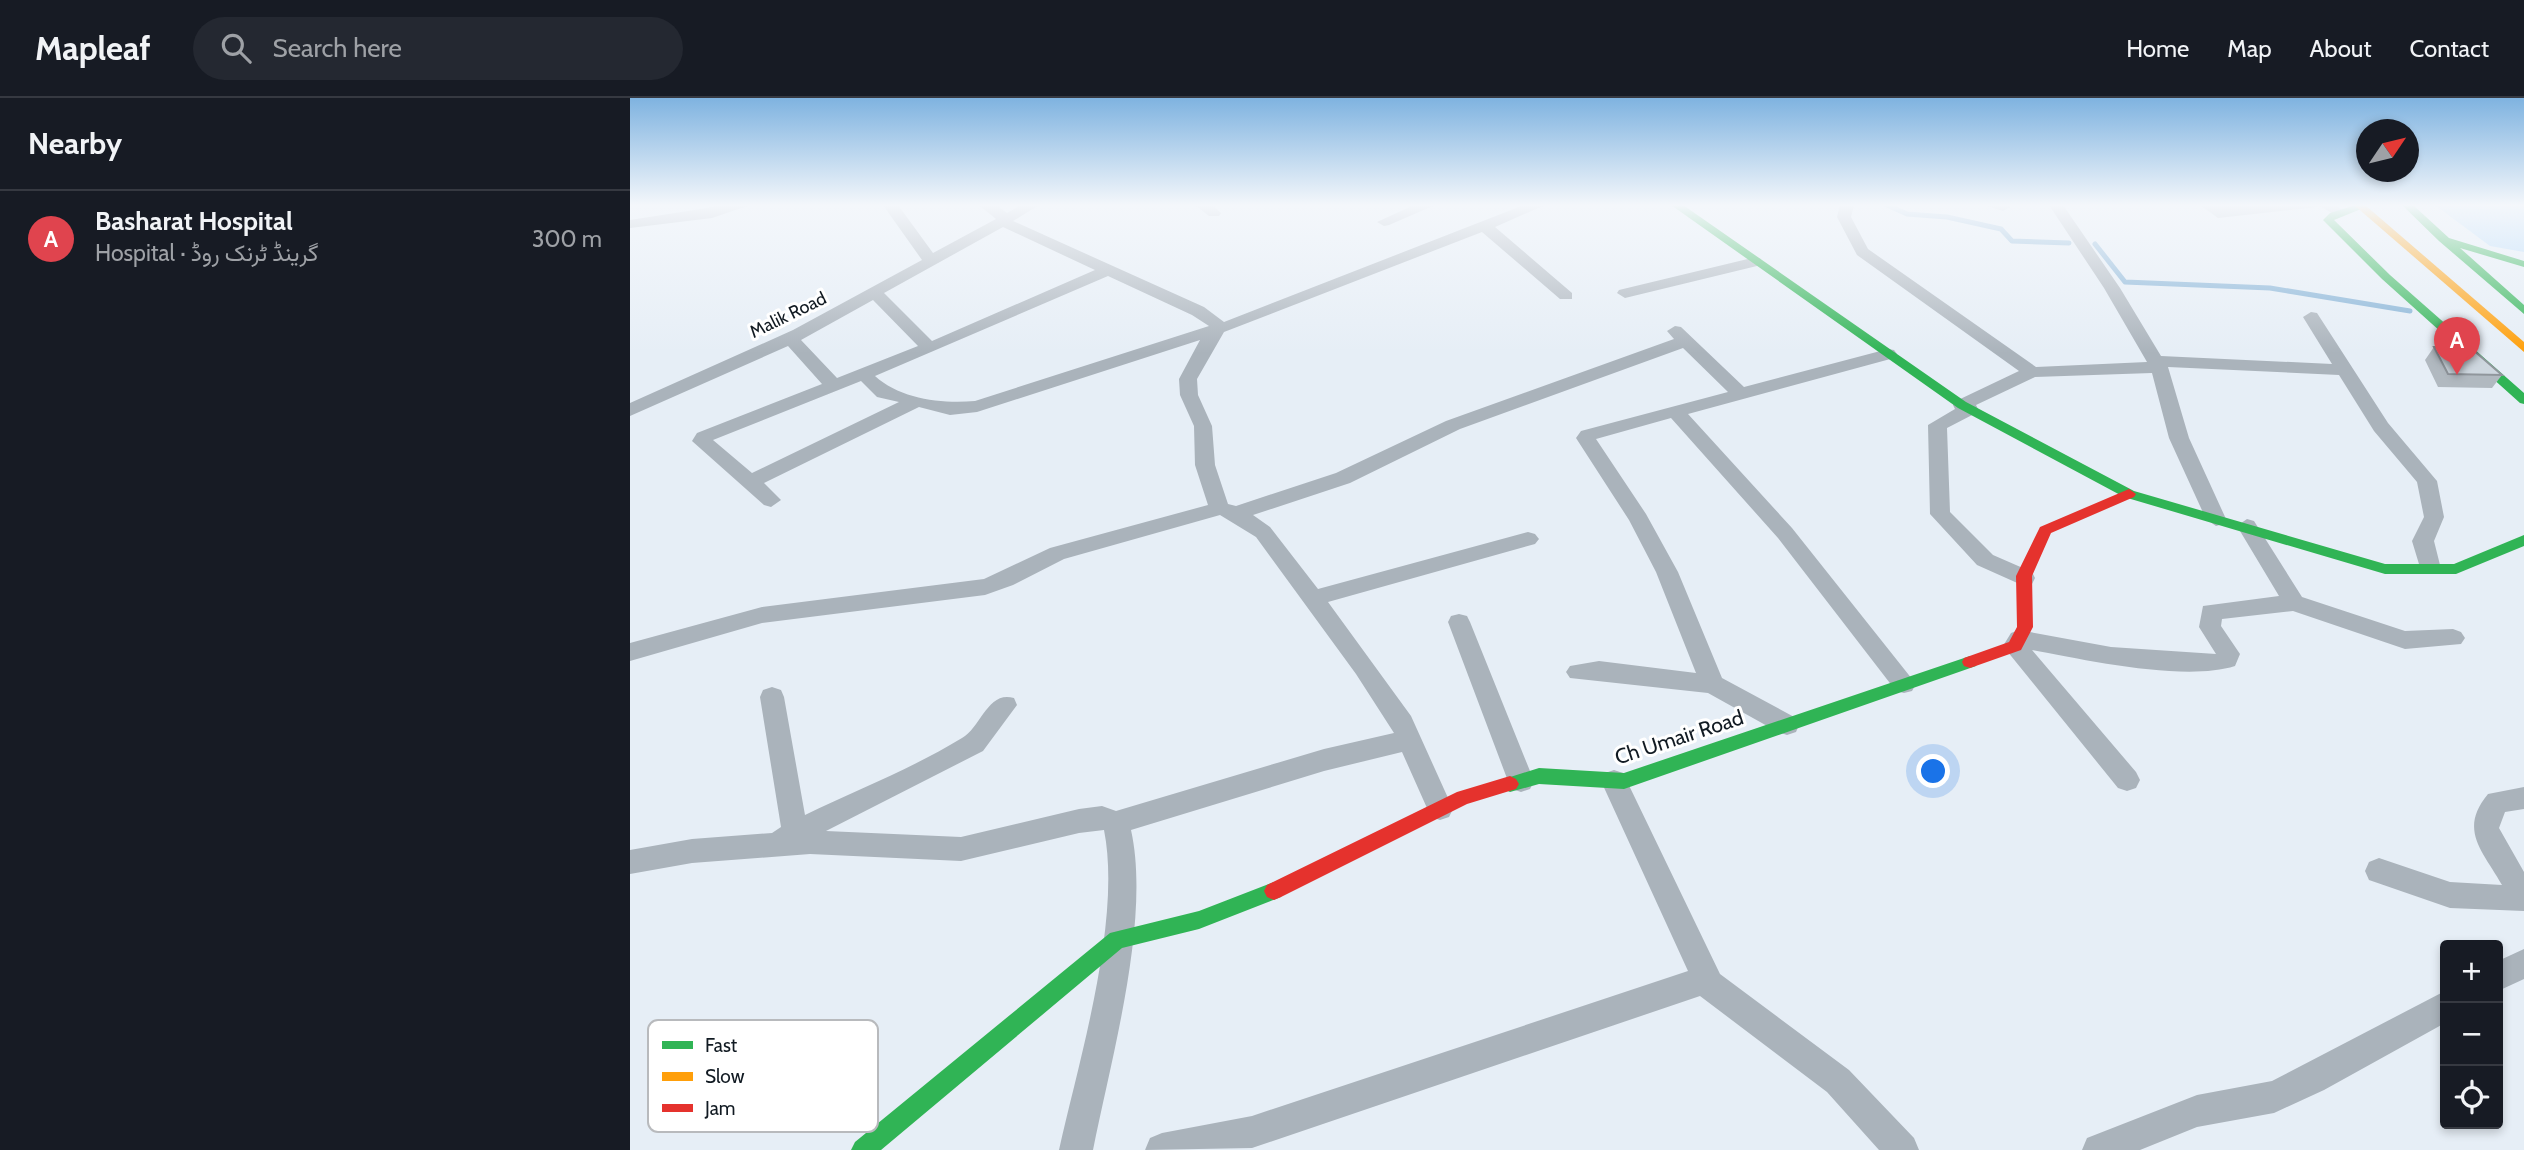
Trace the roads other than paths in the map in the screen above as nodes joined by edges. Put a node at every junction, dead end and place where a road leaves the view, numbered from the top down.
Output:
1 (926, 254) edge
2 (941, 254) edge
3 (1075, 254) edge
4 (1413, 254) edge
5 (1518, 254) edge
6 (1745, 254) edge
7 (1865, 254) edge
8 (2089, 254) edge
9 (2364, 254) edge
10 (2416, 254) edge
11 (2461, 254) edge
12 (2492, 254) edge
13 (930, 260) junction
14 (1756, 262) junction
15 (2524, 264) edge
16 (1108, 270) junction
17 (873, 292) junction
18 (1625, 293) dead end
19 (1566, 296) dead end
20 (2524, 311) edge
21 (2311, 317) dead end
22 (1220, 327) junction
23 (790, 338) junction
24 (929, 348) junction
25 (2524, 348) edge
26 (1888, 354) junction
27 (2157, 364) junction
28 (2346, 370) junction
29 (2032, 372) junction
30 (863, 374) junction
31 (833, 386) junction
32 (1740, 393) junction
33 (2524, 400) edge
34 (917, 401) junction
35 (633, 404) edge
36 (1966, 407) junction
37 (1675, 411) junction
38 (750, 482) junction
39 (2129, 494) junction
40 (771, 500) dead end
41 (1227, 510) junction
42 (2216, 519) junction
43 (2247, 526) junction
44 (1528, 539) dead end
45 (2524, 540) edge
46 (2430, 569) junction
47 (2024, 578) junction
48 (1311, 599) junction
49 (2294, 604) junction
50 (1459, 622) dead end
51 (2453, 638) dead end
52 (2017, 643) junction
53 (630, 652) edge
54 (1578, 672) dead end
55 (1713, 684) junction
56 (1904, 684) junction
57 (772, 697) dead end
58 (1005, 705) dead end
59 (1787, 724) junction
60 (1410, 740) junction
61 (2127, 780) dead end
62 (1521, 781) junction
63 (1614, 781) junction
64 (2524, 798) edge
65 (1440, 809) junction
66 (1116, 823) junction
67 (784, 839) junction
68 (660, 857) junction
69 (630, 862) edge
70 (2379, 871) dead end
71 (630, 875) edge
72 (2524, 898) edge
73 (1117, 940) junction
74 (2524, 963) edge
75 (2503, 974) edge
76 (1706, 979) junction
77 (2440, 1009) edge
78 (863, 1150) edge
79 (1076, 1150) edge
80 (1162, 1150) edge
81 (1902, 1150) edge
82 (2099, 1150) edge

1 - 13 street
2 - 13 street, Malik Road
3 - 16 street
4 - 22 street
5 - 19 street
6 - 14 main road
7 - 29 street
8 - 27 street
9 - 33 main road
10 - 25 main road
11 - 20 main road
12 - 15 main road
13 - 17 street, Malik Road
14 - 18 street
14 - 26 main road
16 - 22 street
16 - 24 street
17 - 23 street, Malik Road
17 - 24 street
21 - 28 street
22 - 34 street
22 - 41 street
23 - 31 street
23 - 35 street, Malik Road
24 - 30 street
26 - 32 street
26 - 36 main road
27 - 28 street
27 - 29 street
27 - 42 street
28 - 46 street
29 - 36 street
30 - 31 street
30 - 34 street
31 - 38 street
32 - 37 street
32 - 41 street
34 - 38 street
36 - 39 main road
36 - 47 street
37 - 55 street
37 - 56 street
38 - 40 street
39 - 42 main road
39 - 47 main road
41 - 48 street
41 - 53 street
42 - 43 main road
43 - 46 main road
43 - 49 street
44 - 48 street
45 - 46 main road
47 - 52 main road
48 - 60 street
49 - 51 street
49 - 52 street
50 - 62 street
52 - 56 main road, Ch Umair Road
52 - 61 street
54 - 55 street
55 - 59 street
56 - 59 main road, Ch Umair Road
57 - 67 street
58 - 67 street
59 - 63 main road, Ch Umair Road
60 - 65 street
60 - 66 street
62 - 63 main road, Ch Umair Road
62 - 65 main road, Ch Umair Road
63 - 76 street
64 - 72 street
65 - 73 main road, Ch Umair Road
66 - 67 street
66 - 73 street
67 - 68 street
68 - 69 street
68 - 71 street
70 - 72 street
73 - 78 main road
73 - 79 street
74 - 75 street
76 - 80 street
76 - 81 street
77 - 82 street

